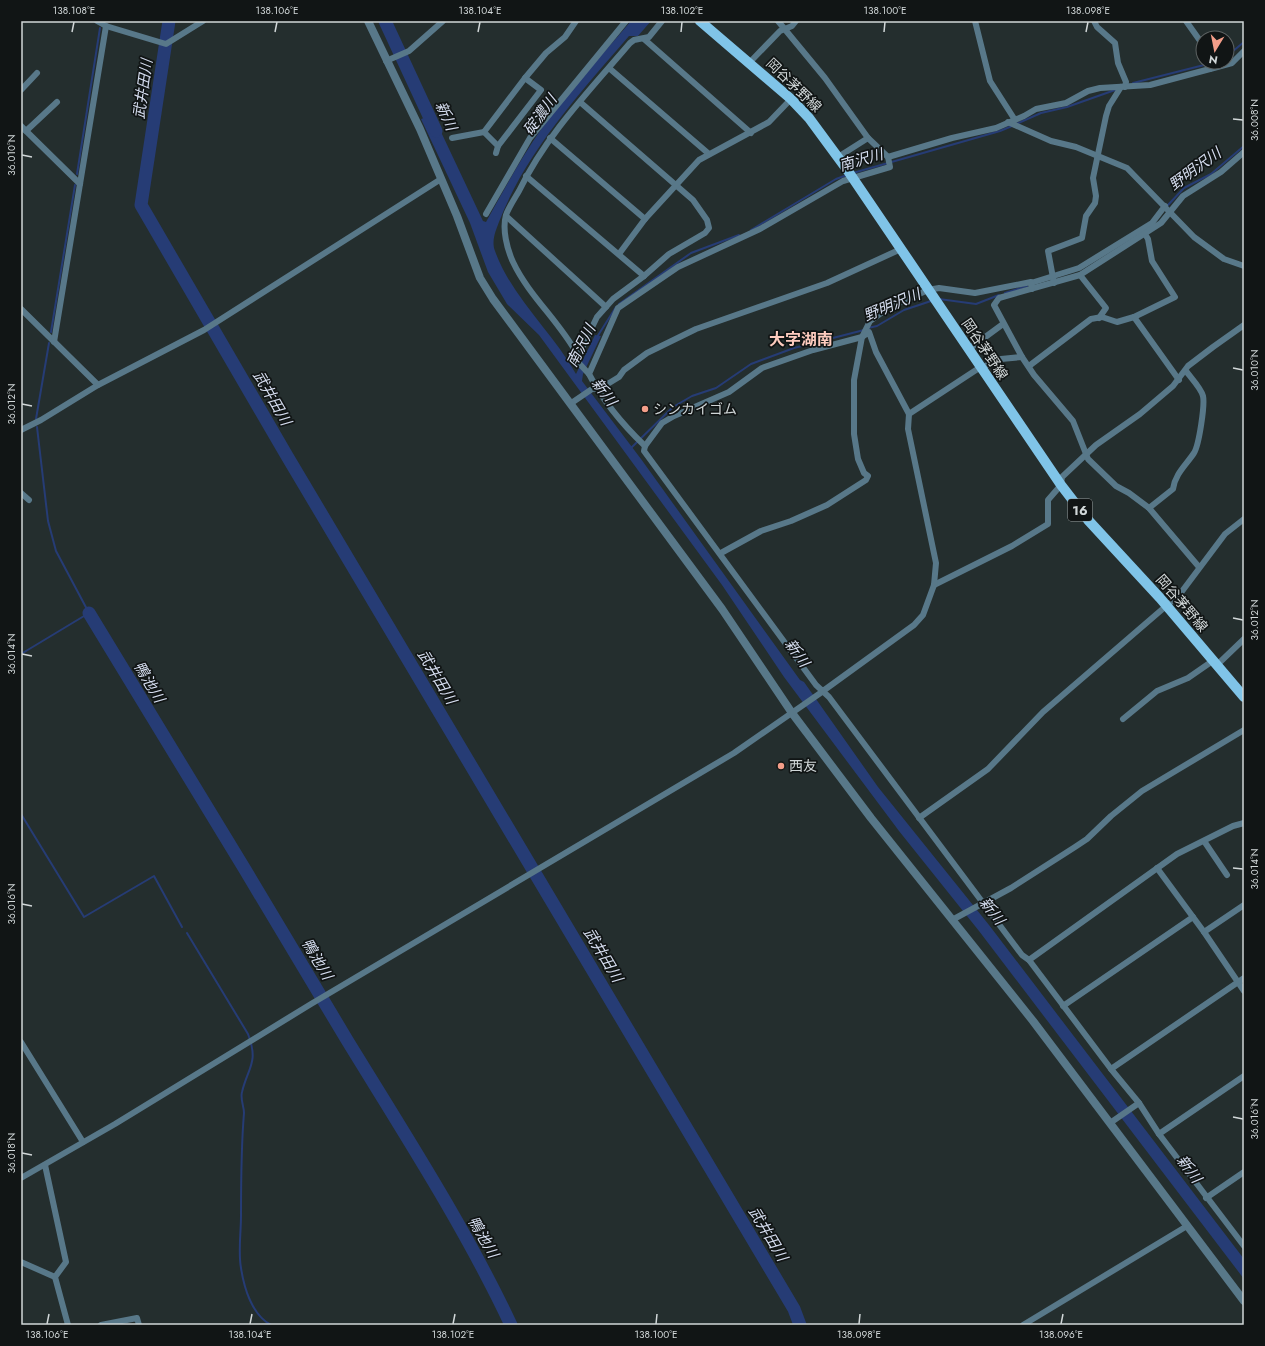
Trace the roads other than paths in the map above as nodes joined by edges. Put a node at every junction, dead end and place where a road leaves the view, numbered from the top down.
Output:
1 (97, 21) edge
2 (204, 21) edge
3 (368, 21) edge
4 (443, 21) edge
5 (576, 21) edge
6 (626, 21) edge
7 (662, 21) edge
8 (778, 21) edge
9 (796, 21) edge
10 (975, 21) edge
11 (1094, 21) edge
12 (1186, 21) edge
13 (703, 22) edge
14 (106, 26) junction
15 (785, 29) junction
16 (1195, 34) edge
17 (644, 39) junction
18 (1244, 51) edge
19 (1235, 60) edge
20 (386, 61) junction
21 (750, 62) junction
22 (609, 68) junction
23 (1195, 70) edge
24 (37, 73) dead end
25 (525, 78) junction
26 (1123, 87) junction
27 (21, 90) edge
28 (792, 99) junction
29 (57, 102) dead end
30 (580, 102) junction
31 (1015, 120) junction
32 (1008, 122) junction
33 (21, 126) edge
34 (26, 131) junction
35 (484, 132) junction
36 (751, 133) junction
37 (452, 138) dead end
38 (550, 138) junction
39 (868, 138) junction
40 (498, 146) junction
41 (1244, 152) edge
42 (496, 153) dead end
43 (709, 154) junction
44 (1099, 156) junction
45 (838, 157) junction
46 (888, 157) junction
47 (526, 176) junction
48 (852, 178) junction
49 (442, 180) junction
50 (80, 184) junction
51 (675, 185) junction
52 (1165, 206) junction
53 (1169, 213) junction
54 (486, 214) dead end
55 (506, 216) junction
56 (645, 219) junction
57 (1145, 234) junction
58 (901, 249) junction
59 (619, 254) junction
60 (1244, 266) edge
61 (1053, 275) junction
62 (1080, 275) junction
63 (644, 276) junction
64 (1054, 283) junction
65 (1031, 286) junction
66 (930, 293) junction
67 (606, 307) junction
68 (21, 309) edge
69 (1134, 317) junction
70 (1099, 318) junction
71 (1003, 324) junction
72 (1244, 325) edge
73 (862, 337) junction
74 (54, 342) junction
75 (969, 349) junction
76 (577, 354) junction
77 (1022, 357) junction
78 (1029, 366) junction
79 (982, 369) junction
80 (1186, 370) junction
81 (589, 374) junction
82 (1179, 380) junction
83 (98, 385) junction
84 (594, 389) junction
85 (573, 402) junction
86 (909, 414) junction
87 (21, 430) edge
88 (645, 446) junction
89 (1088, 453) junction
90 (1061, 485) junction
91 (21, 493) edge
92 (29, 500) dead end
93 (1149, 508) junction
94 (1244, 519) edge
95 (721, 553) junction
96 (1199, 567) junction
97 (934, 585) junction
98 (1166, 606) junction
99 (1244, 639) edge
100 (1216, 662) junction
101 (821, 692) junction
102 (1244, 697) edge
103 (792, 712) junction
104 (1124, 718) dead end
105 (1244, 730) edge
106 (919, 818) junction
107 (1244, 823) edge
108 (1204, 841) junction
109 (1157, 868) junction
110 (1226, 875) dead end
111 (981, 903) junction
112 (1244, 905) edge
113 (1193, 917) junction
114 (956, 918) junction
115 (1204, 932) junction
116 (1029, 960) junction
117 (1244, 978) edge
118 (1238, 982) junction
119 (1244, 991) edge
120 (1063, 1006) junction
121 (21, 1042) edge
122 (1111, 1069) junction
123 (1244, 1076) edge
124 (1137, 1104) junction
125 (1114, 1121) junction
126 (1159, 1134) junction
127 (83, 1142) junction
128 (45, 1165) junction
129 (1244, 1172) edge
130 (21, 1178) edge
131 (1206, 1198) junction
132 (1187, 1226) junction
133 (1244, 1246) edge
134 (21, 1262) edge
135 (55, 1277) junction
136 (1244, 1301) edge
137 (68, 1325) edge
138 (101, 1325) edge
139 (139, 1325) edge
140 (1023, 1325) edge

1 - 14 street
2 - 14 street
3 - 20 street
4 - 20 street
5 - 25 street
6 - 54 street
7 - 17 street
8 - 15 street
9 - 15 street
10 - 31 street
11 - 26 street
12 - 16 street
13 - 21 main road, 岡谷茅野線 / 16
14 - 50 street
15 - 21 street
15 - 39 street
17 - 22 street
17 - 36 street
18 - 19 street
20 - 49 street
21 - 28 main road, 岡谷茅野線 / 16
22 - 30 street
22 - 43 street
23 - 26 street
24 - 27 street
25 - 35 street
25 - 40 street
26 - 31 street
26 - 44 street
28 - 36 street
28 - 45 main road, 岡谷茅野線 / 16
29 - 34 street
30 - 38 street
30 - 51 street
31 - 32 street
32 - 44 street
32 - 46 street
33 - 34 street
34 - 50 street
35 - 37 street
35 - 40 street
36 - 43 street
38 - 47 street
38 - 56 street
39 - 45 street
39 - 46 street
40 - 42 street
41 - 53 street
43 - 51 street
44 - 52 street
44 - 61 street
45 - 48 main road, 岡谷茅野線 / 16
46 - 48 street
47 - 55 street
47 - 59 street
48 - 58 main road, 岡谷茅野線 / 16
48 - 81 street
49 - 83 street
49 - 85 street
50 - 74 street
51 - 56 street
51 - 63 street
52 - 53 street
52 - 61 street
53 - 57 street
53 - 60 street
55 - 67 street
55 - 76 street
56 - 59 street
57 - 62 street
57 - 69 street
58 - 66 main road, 岡谷茅野線 / 16
58 - 84 street
59 - 63 street
61 - 64 street
61 - 65 street
62 - 64 street
62 - 70 street
63 - 67 street
64 - 65 street
65 - 66 street
65 - 71 street
66 - 73 street
66 - 75 main road, 岡谷茅野線 / 16
67 - 76 street
68 - 74 street
69 - 70 street
69 - 82 street
70 - 78 street
71 - 75 street
71 - 77 street
72 - 80 street
73 - 86 street
73 - 88 street
73 - 95 street
74 - 83 street
75 - 79 main road, 岡谷茅野線 / 16
76 - 81 street
77 - 78 street
77 - 79 street
78 - 89 street
79 - 86 street
79 - 90 main road, 岡谷茅野線 / 16
80 - 82 street
80 - 93 street
81 - 84 street
82 - 89 street
83 - 87 street
84 - 85 street
84 - 88 street
85 - 103 street
86 - 97 street
88 - 95 street
89 - 90 street
89 - 93 street
90 - 97 street
90 - 98 main road, 岡谷茅野線 / 16
91 - 92 street
93 - 96 street
94 - 96 street
95 - 101 street
96 - 98 street
97 - 101 street
98 - 100 main road, 岡谷茅野線 / 16
98 - 106 street
99 - 100 street
100 - 102 main road, 岡谷茅野線 / 16
100 - 104 street
101 - 103 street
101 - 106 street
103 - 114 street
103 - 127 street
105 - 111 street
106 - 111 street
107 - 108 street
108 - 109 street
108 - 110 street
109 - 113 street
109 - 116 street
111 - 114 street
111 - 116 street
112 - 115 street
113 - 115 street
113 - 120 street
114 - 125 street
115 - 118 street
116 - 120 street
117 - 118 street
118 - 119 street
118 - 122 street
120 - 122 street
121 - 127 street
122 - 124 street
123 - 126 street
124 - 125 street
124 - 126 street
125 - 132 street
126 - 131 street
127 - 128 street
128 - 130 street
128 - 135 street
129 - 131 street
131 - 133 street
132 - 136 street
132 - 140 street
134 - 135 street
135 - 137 street
138 - 139 street

